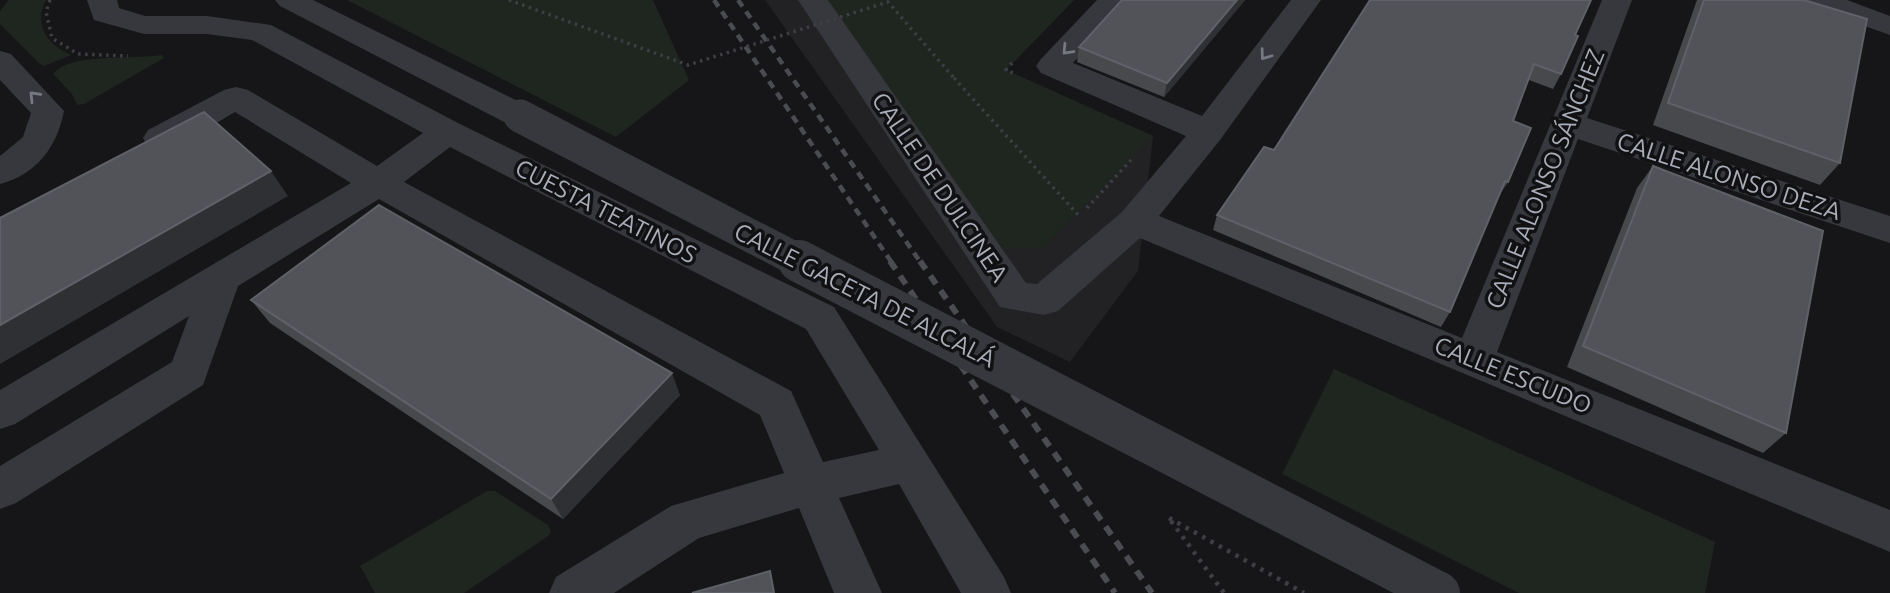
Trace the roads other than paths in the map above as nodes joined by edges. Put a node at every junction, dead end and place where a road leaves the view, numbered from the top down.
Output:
1 (102, 0) edge
2 (290, 0) edge
3 (813, 0) edge
4 (1113, 0) edge
5 (1306, 0) edge
6 (1617, 0) edge
7 (1819, 0) edge
8 (1890, 26) edge
9 (0, 61) edge
10 (1567, 123) junction
11 (448, 132) junction
12 (1208, 132) junction
13 (130, 154) edge
14 (0, 172) edge
15 (378, 183) junction
16 (1126, 230) junction
17 (1890, 230) edge
18 (222, 277) junction
19 (1474, 358) junction
20 (0, 411) edge
21 (910, 462) junction
22 (810, 485) junction
23 (0, 489) edge
24 (1890, 531) edge
25 (573, 593) edge
26 (858, 593) edge
27 (987, 593) edge
28 (1439, 593) edge

1 - 11 street, CUESTA TEATINOS
2 - 28 street, CALLE GACETA DE ALCALÁ, bridge
3 - 16 street, CALLE DE DULCINEA
4 -> 12 street
5 -> 12 street, CALLE DE DULCINEA
6 - 10 street, CALLE ALONSO SÁNCHEZ
7 - 8 street
14 -> 9 street
10 - 17 street, CALLE ALONSO DEZA
10 - 19 street, CALLE ALONSO SÁNCHEZ
11 - 15 street
11 - 21 street, CUESTA TEATINOS
12 - 16 street, CALLE DE DULCINEA
13 - 15 street
15 - 18 street
15 - 22 street
16 - 19 street, CALLE ESCUDO
18 - 20 street
18 - 23 street
19 - 24 street, CALLE ESCUDO
21 - 22 street
21 - 27 street, CUESTA TEATINOS
22 - 25 street
22 - 26 street

